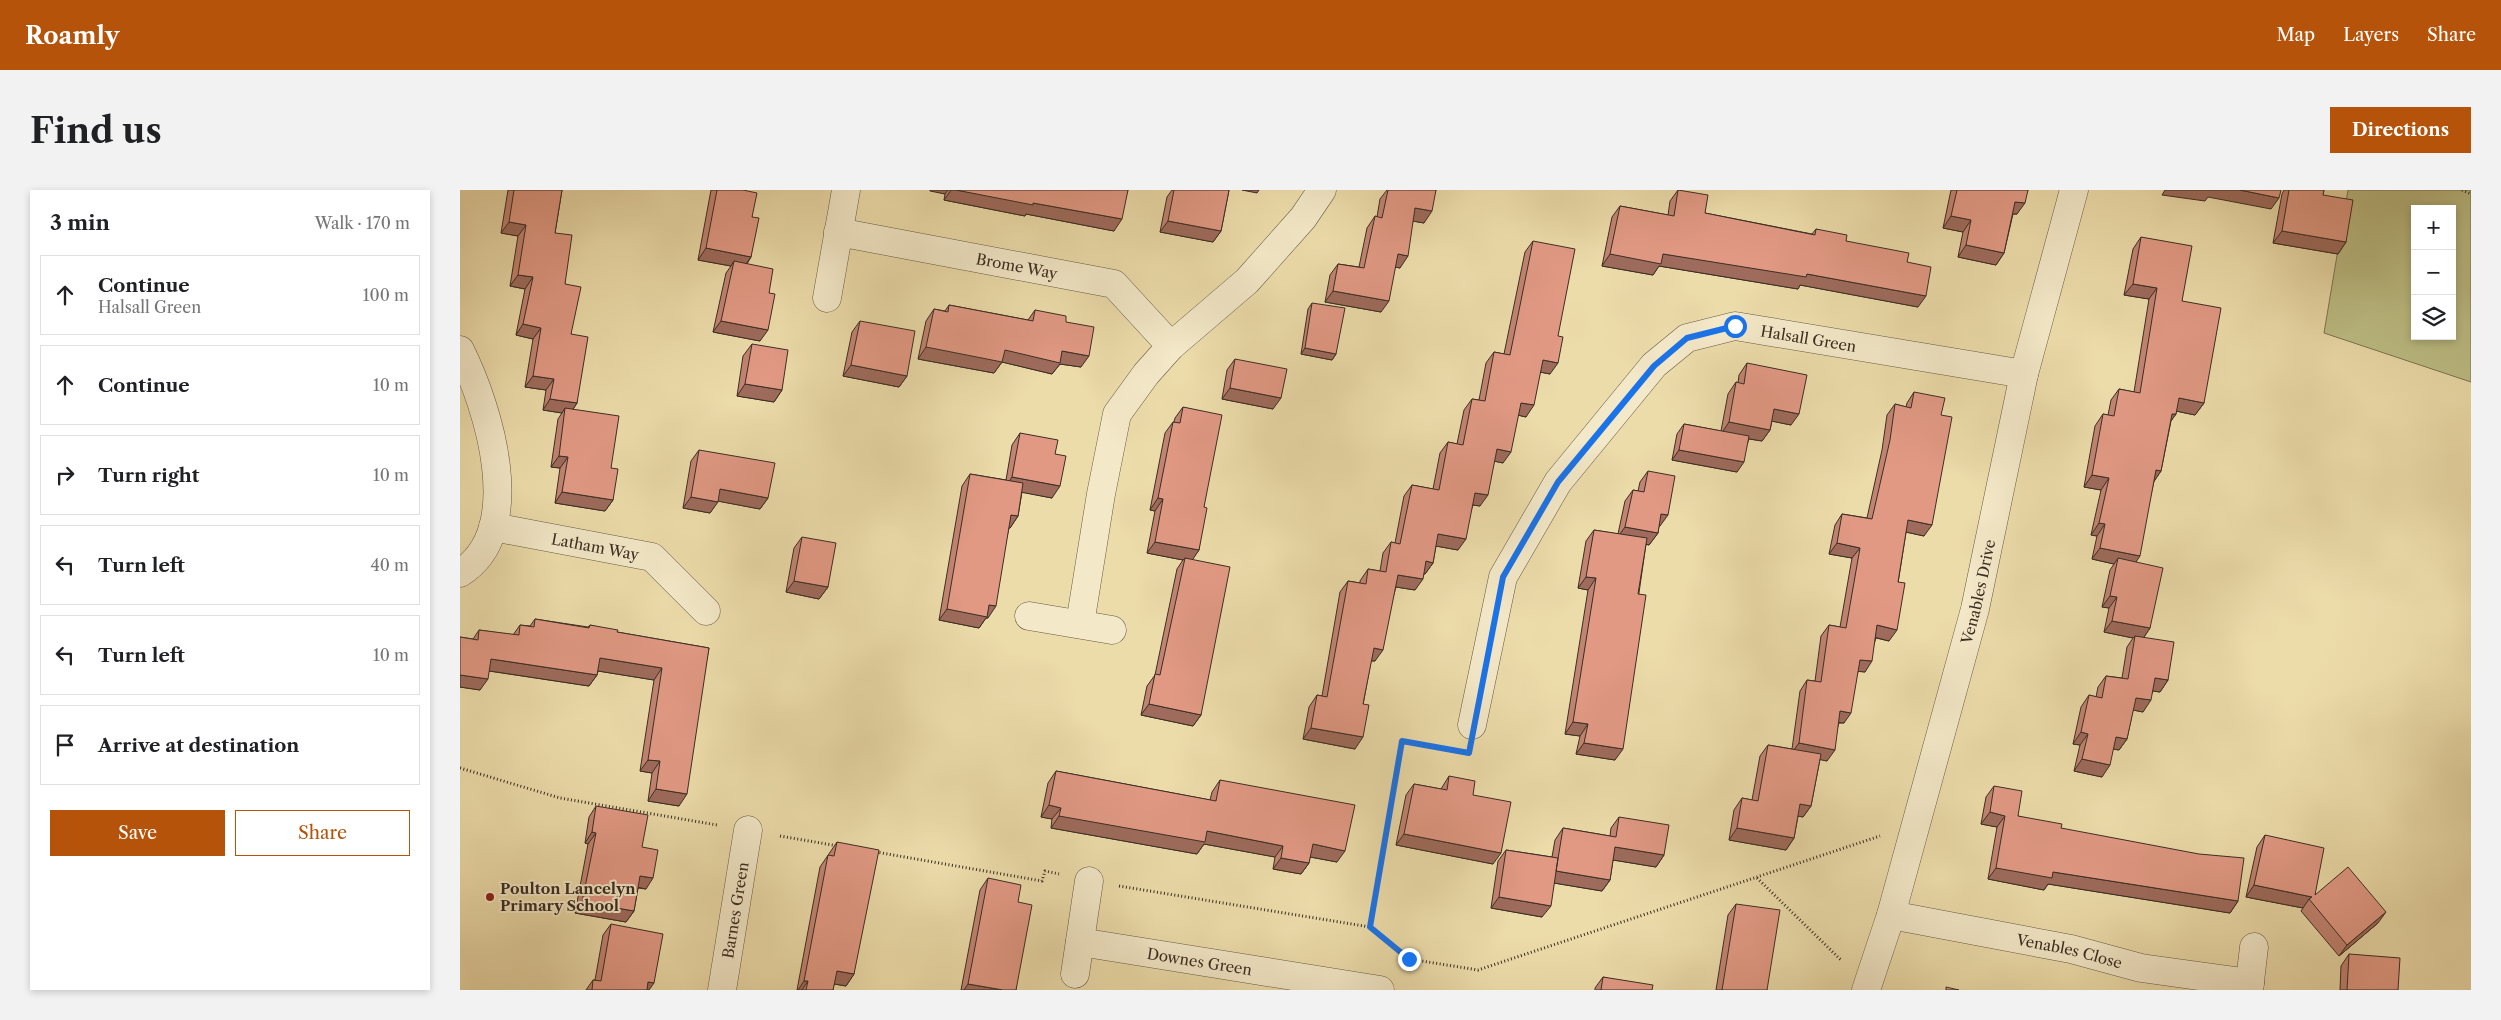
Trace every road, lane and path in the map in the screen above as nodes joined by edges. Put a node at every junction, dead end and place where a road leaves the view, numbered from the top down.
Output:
1 (846, 190) edge
2 (1322, 190) edge
3 (2074, 190) edge
4 (2462, 190) edge
5 (2471, 194) edge
6 (838, 232) junction
7 (827, 298) dead end
8 (1171, 346) junction
9 (460, 350) edge
10 (2024, 374) junction
11 (493, 527) junction
12 (460, 573) edge
13 (706, 611) dead end
14 (1029, 616) dead end
15 (1080, 624) junction
16 (1112, 630) dead end
17 (1472, 725) joint
18 (460, 768) edge
19 (1916, 824) junction
20 (748, 830) junction
21 (846, 847) edge
22 (875, 852) edge
23 (1756, 878) junction
24 (1089, 881) junction
25 (1891, 915) junction
26 (1370, 927) junction
27 (1080, 942) junction
28 (2254, 947) dead end
29 (1075, 974) dead end
30 (2249, 987) edge
31 (1349, 988) edge
32 (1867, 988) edge
33 (722, 990) edge
34 (1380, 990) edge

1 - 6 street
2 - 8 street
3 - 10 street, Venables Drive
4 - 5 path
6 - 7 street
6 - 8 street, Brome Way
8 - 15 street
9 - 11 street
10 - 17 street, Halsall Green
10 - 19 street, Venables Drive
11 - 12 street
11 - 13 street, Latham Way
14 - 15 street
15 - 16 street
17 - 26 path
18 - 20 path
19 - 23 path
19 - 25 street, Venables Drive
20 - 21 path
20 - 33 street, Barnes Green
22 - 24 path
23 - 26 path
23 - 32 path
24 - 26 path
24 - 27 street
25 - 30 street, Venables Close
25 - 32 street, Venables Drive
27 - 29 street
27 - 31 street, Downes Green
28 - 30 street, Venables Close
31 - 34 street, Downes Green

